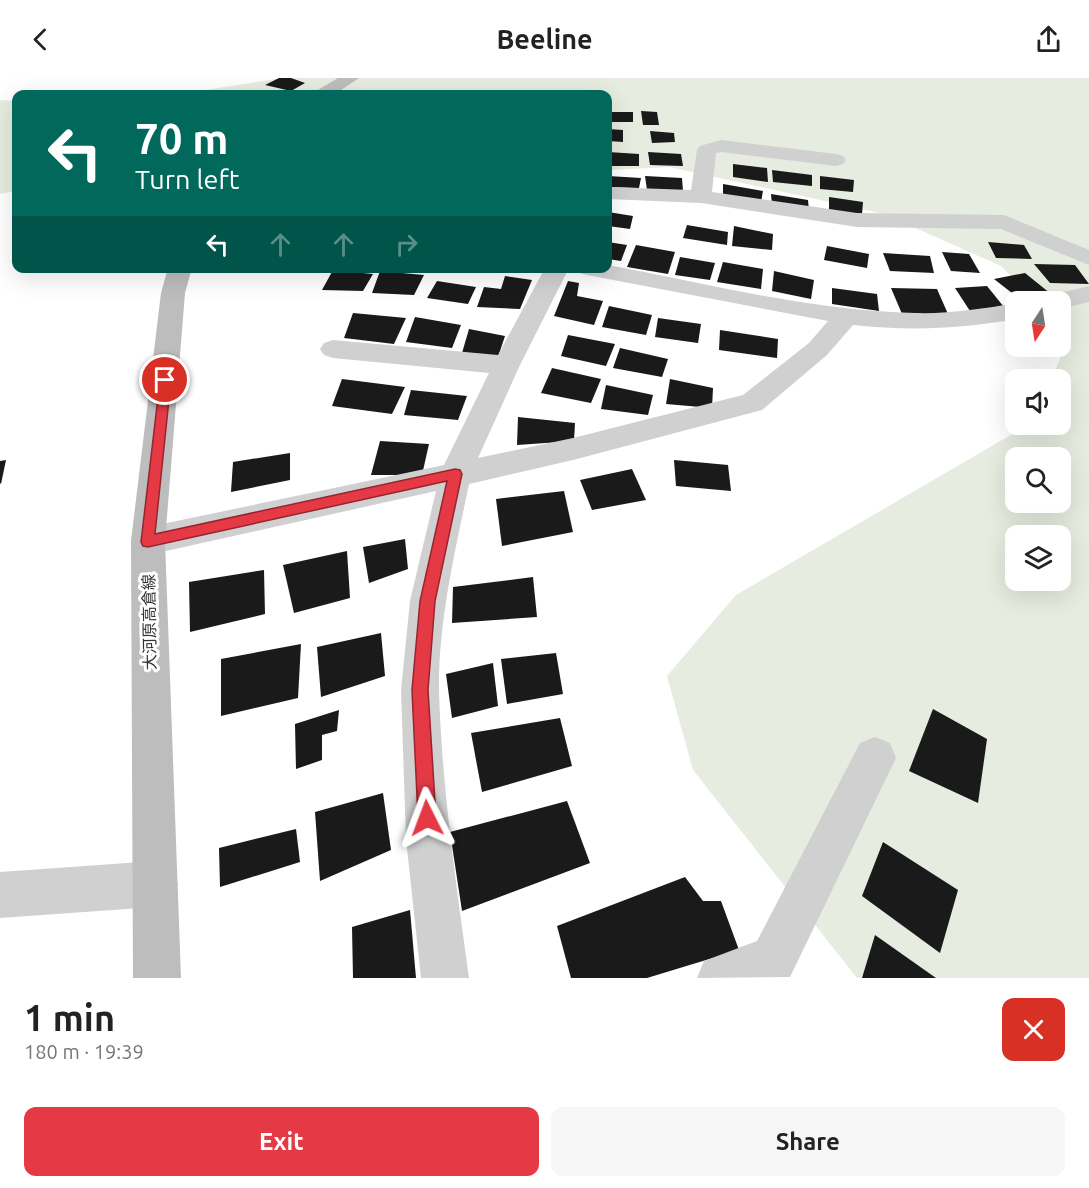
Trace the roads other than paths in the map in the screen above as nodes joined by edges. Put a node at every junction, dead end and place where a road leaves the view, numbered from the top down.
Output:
1 (350, 78) edge
2 (330, 90) edge
3 (836, 160) dead end
4 (612, 193) edge
5 (701, 197) junction
6 (1089, 258) edge
7 (179, 273) edge
8 (554, 273) edge
9 (612, 273) edge
10 (1089, 294) edge
11 (1071, 298) edge
12 (1005, 313) edge
13 (846, 317) junction
14 (333, 349) dead end
15 (506, 365) junction
16 (455, 474) junction
17 (148, 542) junction
18 (875, 758) dead end
19 (155, 884) junction
20 (0, 895) edge
21 (157, 978) edge
22 (445, 978) edge
23 (721, 978) edge

1 - 2 main road
3 - 5 street
4 - 5 street
5 - 6 street
7 - 17 main road, 大河原高倉線
8 - 15 street
9 - 13 street
10 - 11 street
12 - 13 street
13 - 16 street
14 - 15 street
15 - 16 street
16 - 17 street
16 - 22 street
17 - 19 main road, 大河原高倉線
18 - 23 street
19 - 20 street
19 - 21 main road, 大河原高倉線

